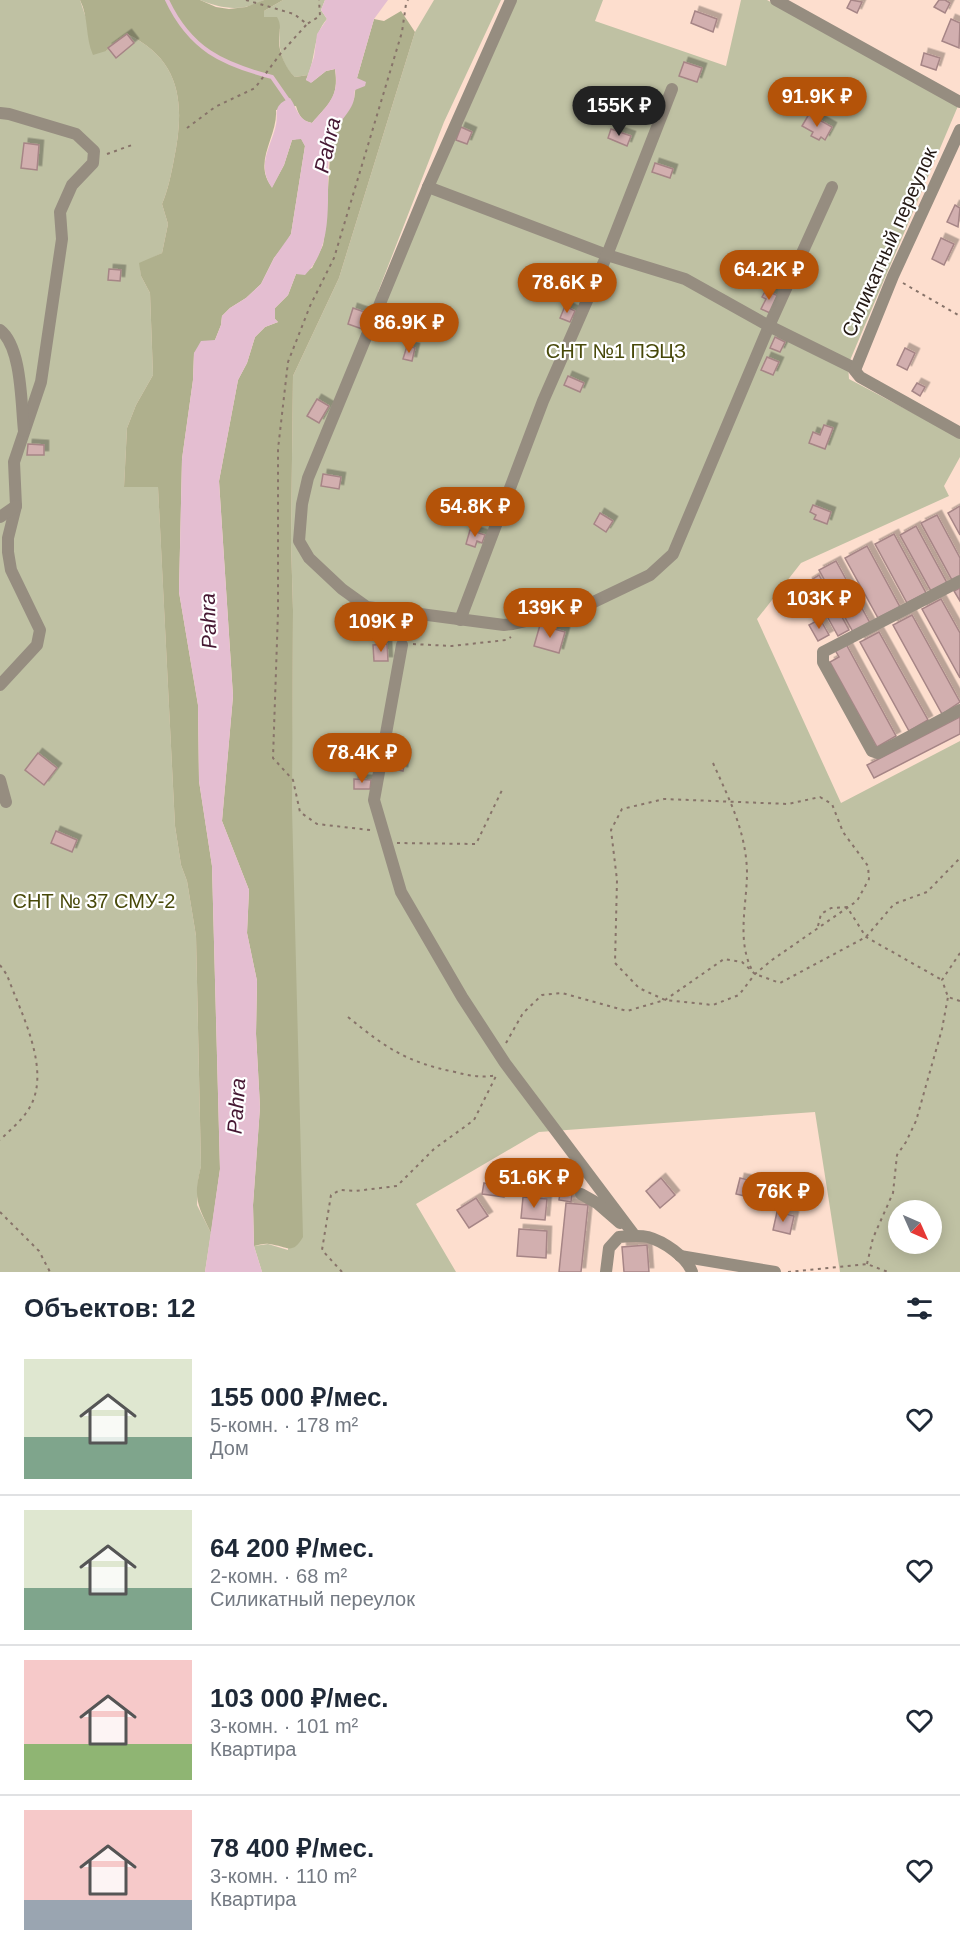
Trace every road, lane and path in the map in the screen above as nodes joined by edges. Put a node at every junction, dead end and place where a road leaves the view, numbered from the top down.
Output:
1 (246, 0) edge
2 (319, 0) edge
3 (511, 0) edge
4 (777, 0) edge
5 (308, 24) junction
6 (672, 89) dead end
7 (960, 102) edge
8 (0, 113) edge
9 (187, 128) dead end
10 (960, 130) edge
11 (132, 145) dead end
12 (94, 157) junction
13 (428, 187) junction
14 (832, 187) dead end
15 (607, 255) junction
16 (892, 276) junction
17 (960, 315) edge
18 (770, 326) junction
19 (0, 330) edge
20 (9, 341) junction
21 (0, 353) edge
22 (855, 370) junction
23 (24, 432) junction
24 (960, 433) edge
25 (16, 506) junction
26 (0, 517) edge
27 (960, 580) edge
28 (460, 620) junction
29 (513, 624) junction
30 (402, 645) joint
31 (0, 685) edge
32 (960, 710) edge
33 (713, 763) dead end
34 (0, 780) edge
35 (503, 788) dead end
36 (6, 802) dead end
37 (730, 802) junction
38 (386, 843) junction
39 (960, 858) edge
40 (847, 907) junction
41 (818, 926) junction
42 (866, 938) junction
43 (960, 953) edge
44 (0, 965) edge
45 (754, 974) junction
46 (942, 980) junction
47 (948, 997) junction
48 (665, 1000) junction
49 (960, 1001) edge
50 (348, 1017) dead end
51 (503, 1058) junction
52 (496, 1076) junction
53 (0, 1140) edge
54 (582, 1194) dead end
55 (0, 1212) edge
56 (635, 1236) junction
57 (680, 1256) junction
58 (867, 1264) junction
59 (50, 1272) edge
60 (342, 1272) edge
61 (606, 1272) edge
62 (692, 1272) edge
63 (775, 1272) edge
64 (783, 1272) edge
65 (888, 1272) edge

1 - 5 path
2 - 5 path
3 - 13 street
4 - 7 street
5 - 9 path
6 - 15 street
8 - 12 street
10 - 16 street, Силикатный переулок
11 - 12 path
12 - 23 street
13 - 15 street
13 - 28 street
14 - 18 street
15 - 18 street
15 - 28 street
16 - 17 path
16 - 22 street, Силикатный переулок
18 - 22 street
18 - 29 street
19 - 20 street
20 - 21 street
20 - 23 street
22 - 24 street
23 - 25 street
25 - 26 street
25 - 31 street
27 - 32 street
28 - 29 street
29 - 30 path
30 - 38 street
33 - 37 path
34 - 36 street
35 - 38 path
37 - 40 path
37 - 45 path
37 - 48 path
38 - 51 street
39 - 42 path
40 - 41 path
40 - 41 path
40 - 42 path
41 - 45 path
42 - 45 path
42 - 46 path
43 - 46 path
44 - 53 path
45 - 48 path
45 - 48 path
46 - 47 path
47 - 49 path
47 - 58 path
48 - 51 path
50 - 52 path
51 - 52 path
51 - 56 street
52 - 60 path
54 - 56 street
55 - 59 path
56 - 57 street
56 - 61 street
57 - 62 street
57 - 63 street
58 - 64 path
58 - 65 path

